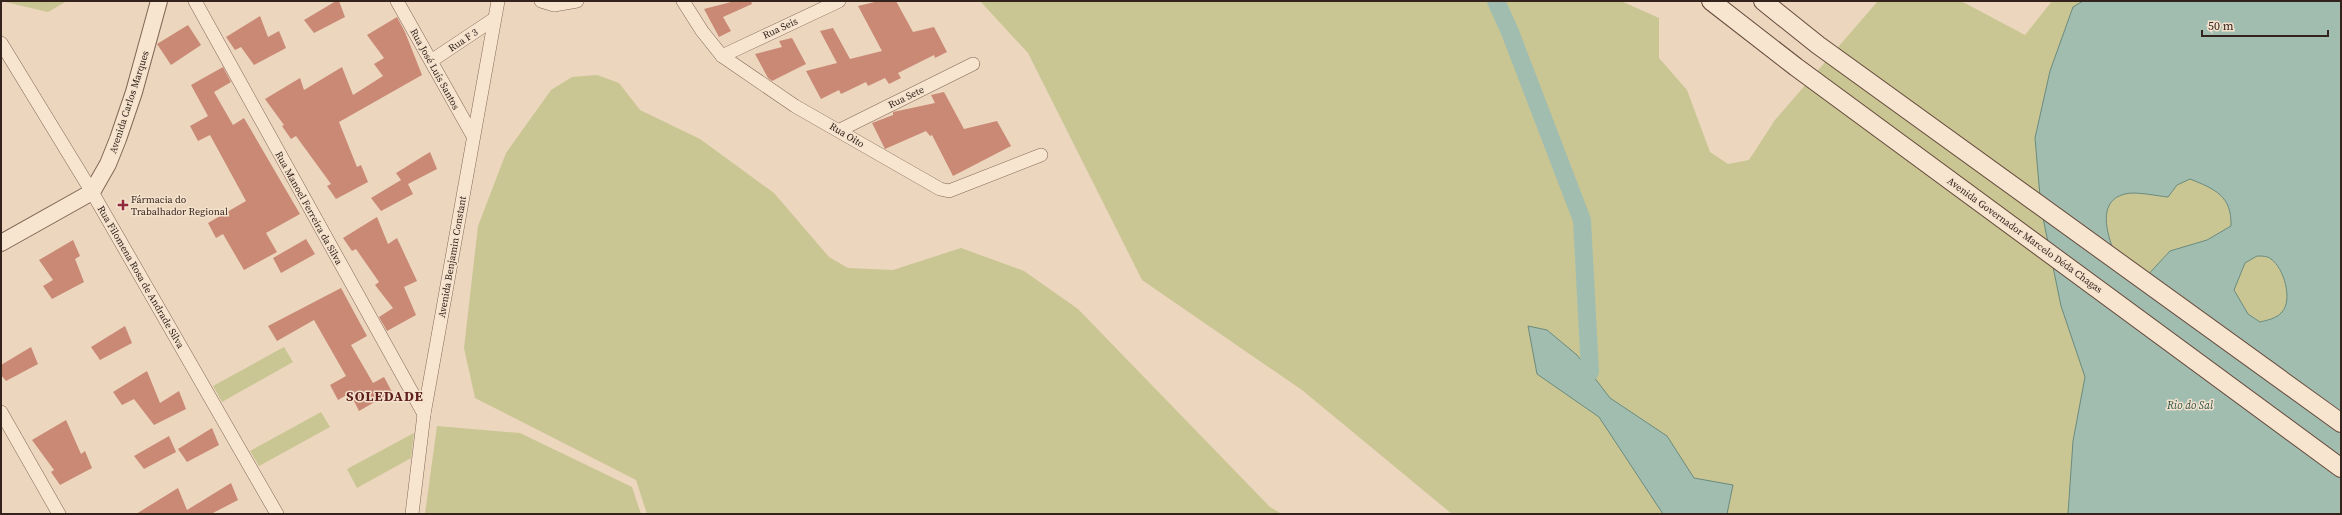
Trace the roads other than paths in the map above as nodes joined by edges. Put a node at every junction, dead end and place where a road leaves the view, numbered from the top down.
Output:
1 (159, 1) edge
2 (194, 1) edge
3 (397, 1) edge
4 (498, 1) edge
5 (541, 1) edge
6 (577, 1) edge
7 (683, 1) edge
8 (839, 1) edge
9 (1711, 1) edge
10 (1763, 1) edge
11 (494, 19) junction
12 (1, 43) edge
13 (722, 56) junction
14 (431, 61) junction
15 (973, 64) dead end
16 (840, 130) junction
17 (473, 136) junction
18 (1042, 155) dead end
19 (92, 192) junction
20 (1, 243) edge
21 (1, 412) edge
22 (424, 414) junction
23 (2341, 423) edge
24 (2341, 468) edge
25 (60, 514) edge
26 (277, 514) edge
27 (412, 514) edge

1 - 19 street, Avenida Carlos Marques
2 - 22 street, Rua Manoel Ferreira da Silva
3 - 14 street, Rua José Luís Santos
4 - 11 street, Avenida Benjamin Constant
5 - 6 street
7 - 13 street, Rua Oito
8 - 13 street, Rua Seis
9 - 24 main road, Avenida Governador Marcelo Déda Chagas
10 - 23 main road
11 - 14 street, Rua F 3
11 - 17 street, Avenida Benjamin Constant
12 - 19 street, Rua Filomena Rosa de Andrade Silva
13 - 16 street, Rua Oito
14 - 17 street, Rua José Luís Santos
15 - 16 street, Rua Sete
16 - 18 street, Rua Oito
17 - 22 street, Avenida Benjamin Constant
19 - 20 street
19 - 26 street, Rua Filomena Rosa de Andrade Silva
21 - 25 street
22 - 27 street, Avenida Benjamin Constant

